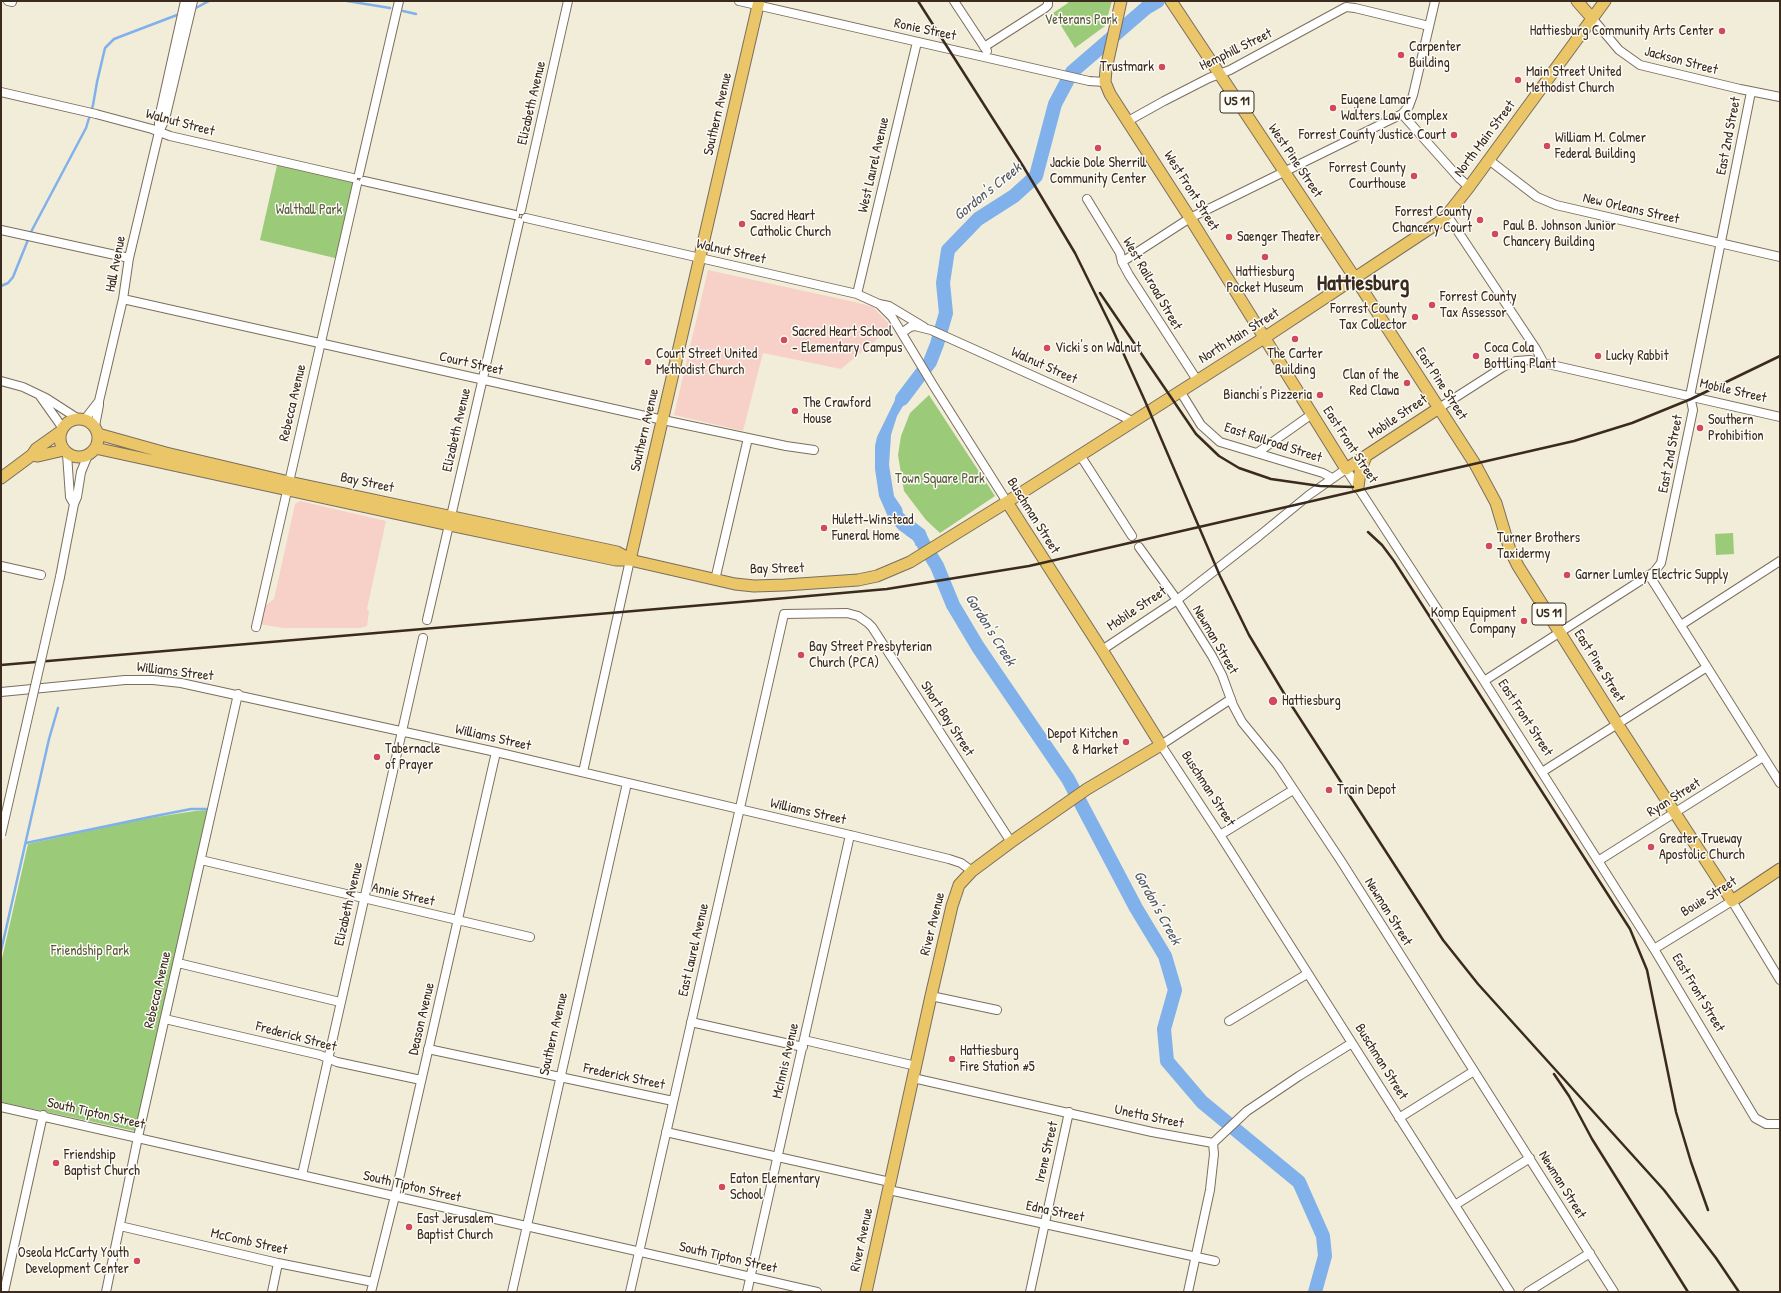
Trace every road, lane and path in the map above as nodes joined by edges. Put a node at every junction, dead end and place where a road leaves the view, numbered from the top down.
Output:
1 (185, 1) edge
2 (192, 1) edge
3 (399, 1) edge
4 (568, 1) edge
5 (740, 1) edge
6 (954, 1) edge
7 (1048, 1) edge
8 (1121, 1) edge
9 (1435, 1) edge
10 (1577, 1) edge
11 (1605, 1) edge
12 (758, 3) edge
13 (1172, 3) edge
14 (1352, 4) edge
15 (1592, 18) junction
16 (1429, 26) junction
17 (917, 42) junction
18 (984, 47) junction
19 (991, 58) junction
20 (1218, 74) junction
21 (1105, 82) junction
22 (1, 92) edge
23 (1751, 92) junction
24 (1780, 97) edge
25 (1402, 114) junction
26 (1128, 121) junction
27 (159, 132) junction
28 (1489, 160) junction
29 (1285, 172) junction
30 (358, 179) junction
31 (1469, 187) junction
32 (1086, 199) dead end
33 (1447, 215) junction
34 (520, 216) junction
35 (1190, 218) junction
36 (1, 230) edge
37 (1721, 243) junction
38 (1780, 257) edge
39 (129, 258) junction
40 (700, 258) junction
41 (1122, 262) junction
42 (1355, 278) junction
43 (857, 294) junction
44 (123, 299) junction
45 (879, 304) junction
46 (927, 328) junction
47 (902, 333) junction
48 (1264, 338) junction
49 (320, 343) junction
50 (1543, 362) junction
51 (482, 380) junction
52 (1197, 380) junction
53 (1, 381) edge
54 (1180, 391) junction
55 (40, 396) junction
56 (1690, 396) junction
57 (99, 401) junction
58 (1439, 408) junction
59 (1312, 414) junction
60 (1780, 417) edge
61 (81, 419) junction
62 (663, 420) junction
63 (1132, 421) junction
64 (61, 430) junction
65 (96, 430) junction
66 (748, 438) junction
67 (814, 450) dead end
68 (91, 451) junction
69 (66, 452) junction
70 (1257, 453) junction
71 (32, 455) junction
72 (1080, 455) junction
73 (1366, 456) junction
74 (1346, 469) junction
75 (1, 478) edge
76 (1332, 478) junction
77 (288, 486) junction
78 (1358, 487) junction
79 (1006, 502) junction
80 (74, 504) junction
81 (449, 521) junction
82 (1132, 536) dead end
83 (1140, 548) dead end
84 (921, 555) joint
85 (630, 560) junction
86 (1780, 561) edge
87 (1, 566) edge
88 (41, 575) dead end
89 (1649, 575) junction
90 (715, 580) junction
91 (1176, 600) junction
92 (784, 614) joint
93 (427, 620) dead end
94 (1681, 625) junction
95 (256, 628) dead end
96 (1560, 632) junction
97 (423, 638) dead end
98 (1102, 650) junction
99 (1707, 667) junction
100 (1484, 681) junction
101 (1, 692) edge
102 (238, 694) junction
103 (1231, 700) junction
104 (1618, 725) junction
105 (402, 732) junction
106 (1161, 745) junction
107 (496, 752) junction
108 (1763, 757) junction
109 (583, 772) junction
110 (1542, 772) junction
111 (626, 783) junction
112 (1780, 783) edge
113 (1293, 790) junction
114 (740, 810) junction
115 (1676, 813) junction
116 (1, 835) edge
117 (850, 835) junction
118 (1220, 835) junction
119 (1010, 842) junction
120 (201, 860) junction
121 (1598, 860) junction
122 (1780, 869) edge
123 (972, 871) junction
124 (363, 899) junction
125 (1732, 901) junction
126 (457, 921) junction
127 (530, 937) dead end
128 (1654, 948) junction
129 (178, 963) junction
130 (1307, 974) junction
131 (1780, 980) edge
132 (931, 996) junction
133 (340, 1002) junction
134 (997, 1010) dead end
135 (165, 1019) junction
136 (1229, 1021) dead end
137 (690, 1022) junction
138 (1352, 1043) junction
139 (804, 1044) junction
140 (428, 1049) junction
141 (328, 1058) junction
142 (916, 1066) junction
143 (1474, 1071) junction
144 (560, 1077) junction
145 (913, 1078) junction
146 (421, 1080) junction
147 (673, 1101) junction
148 (1, 1107) edge
149 (1069, 1112) junction
150 (43, 1115) junction
151 (1399, 1118) junction
152 (1780, 1124) edge
153 (666, 1132) junction
154 (138, 1137) junction
155 (1215, 1140) junction
156 (778, 1157) junction
157 (1530, 1158) junction
158 (302, 1175) junction
159 (889, 1186) junction
160 (395, 1196) junction
161 (1455, 1205) junction
162 (1044, 1223) junction
163 (120, 1226) junction
164 (527, 1227) junction
165 (639, 1252) junction
166 (1590, 1253) junction
167 (1195, 1257) junction
168 (1215, 1261) dead end
169 (278, 1263) junction
170 (750, 1276) junction
171 (373, 1282) junction
172 (5, 1292) edge
173 (106, 1292) edge
174 (272, 1292) edge
175 (371, 1292) edge
176 (512, 1292) edge
177 (630, 1292) edge
178 (747, 1292) edge
179 (817, 1292) edge
180 (866, 1292) edge
181 (1030, 1292) edge
182 (1188, 1292) edge
183 (1510, 1292) edge
184 (1528, 1292) edge
185 (1614, 1292) edge

1 - 27 street, Hall Avenue
2 - 27 street, Hall Avenue
3 - 30 street, Rebecca Avenue
4 - 34 street, Elizabeth Avenue
5 - 12 street, Ronie Street
6 - 18 street
7 - 18 street
8 - 21 main road
9 - 16 street
10 - 15 main road
11 - 15 main road, North Main Street
12 - 17 street, Ronie Street
12 - 40 main road, Southern Avenue
13 - 20 main road, West Pine Street / US 11
14 - 16 street
14 - 20 street, Hemphill Street
15 - 23 street, Jackson Street
15 - 28 main road, North Main Street
16 - 25 street
17 - 19 street, Ronie Street
17 - 43 street, West Laurel Avenue
18 - 19 street
19 - 21 street, Ronie Street
20 - 26 street, Hemphill Street
20 - 29 main road, West Pine Street / US 11
21 - 26 main road, West Front Street
22 - 27 street, Walnut Street
23 - 24 street, Jackson Street
23 - 37 street, East 2nd Street
25 - 29 street
25 - 31 street
26 - 35 main road, West Front Street
27 - 30 street, Walnut Street
27 - 39 street, Hall Avenue
28 - 31 main road, North Main Street
28 - 37 street, New Orleans Street
29 - 35 street
29 - 42 main road, West Pine Street / US 11
30 - 34 street, Walnut Street
30 - 49 street, Rebecca Avenue
31 - 33 main road, North Main Street
32 - 41 street, West Railroad Street
33 - 42 main road, North Main Street
33 - 50 street
34 - 40 street, Walnut Street
34 - 51 street, Elizabeth Avenue
35 - 41 street
35 - 48 main road, West Front Street
36 - 39 street
37 - 38 street, New Orleans Street
37 - 56 street, East 2nd Street
39 - 44 street, Hall Avenue
40 - 43 street, Walnut Street
40 - 62 main road, Southern Avenue
41 - 52 street, West Railroad Street
42 - 48 main road, North Main Street
42 - 58 main road, East Pine Street / US 11
43 - 45 street, Walnut Street
44 - 49 street, Court Street
44 - 57 street, Hall Avenue
45 - 46 street, Walnut Street
45 - 47 street, Buschman Street
46 - 47 street
46 - 63 street, Walnut Street
47 - 79 street, Buschman Street
48 - 52 main road, North Main Street
48 - 59 main road, East Front Street
49 - 51 street, Court Street
49 - 77 street, Rebecca Avenue
50 - 56 street, Mobile Street
50 - 58 street, Mobile Street
51 - 62 street, Court Street
51 - 81 street, Elizabeth Avenue
52 - 54 main road, North Main Street
53 - 55 street
54 - 63 main road, North Main Street
54 - 70 street, East Railroad Street
55 - 61 street
55 - 64 street
56 - 60 street, Mobile Street
56 - 89 street, East 2nd Street
57 - 61 street, Hall Avenue
57 - 65 street, Hall Avenue
58 - 73 main road, Mobile Street
58 - 96 main road, East Pine Street / US 11
59 - 70 street
59 - 74 main road, East Front Street
61 - 64 main road
61 - 65 main road
62 - 66 street, Court Street
62 - 85 main road, Southern Avenue
63 - 72 main road, North Main Street
64 - 69 main road
64 - 71 main road
65 - 68 main road
65 - 77 main road, Bay Street
66 - 67 street, Court Street
66 - 90 street
68 - 69 main road
68 - 77 main road, Bay Street
68 - 80 street
69 - 71 main road
69 - 80 street
70 - 76 street, East Railroad Street
71 - 75 main road
72 - 79 main road, North Main Street
72 - 82 street
73 - 74 main road, Mobile Street
73 - 78 main road
74 - 76 street, Mobile Street
74 - 78 street, East Front Street
76 - 91 street, Mobile Street
77 - 81 main road, Bay Street
77 - 95 street, Rebecca Avenue
78 - 100 street, East Front Street
79 - 84 main road, North Main Street
79 - 98 main road, Buschman Street
80 - 116 street, bridge
81 - 85 main road, Bay Street
81 - 93 street, Elizabeth Avenue
83 - 91 street, Newman Street
84 - 90 main road, Bay Street
85 - 90 main road, Bay Street
85 - 109 street, Southern Avenue
86 - 94 street
87 - 88 street
89 - 94 street
89 - 96 street, East 2nd Street
91 - 98 street, Mobile Street
91 - 103 street, Newman Street
92 - 114 street, East Laurel Avenue
92 - 119 street, Short Bay Street
94 - 99 street
96 - 100 street, East 2nd Street
96 - 104 main road, East Pine Street / US 11
97 - 105 street, Elizabeth Avenue
98 - 106 main road, Buschman Street
99 - 104 street
99 - 108 street
100 - 110 street, East Front Street
101 - 102 street, Williams Street
102 - 105 street, Williams Street
102 - 120 street, Rebecca Avenue
103 - 106 street, River Avenue
103 - 113 street, Newman Street
104 - 110 street
104 - 115 main road, East Pine Street / US 11
105 - 107 street, Williams Street
105 - 124 street, Elizabeth Avenue
106 - 118 street, Buschman Street
106 - 119 main road, River Avenue
107 - 109 street, Williams Street
107 - 126 street, Deason Avenue
108 - 112 street
108 - 115 street, Ryan Street
109 - 111 street, Williams Street
110 - 121 street, East Front Street
111 - 114 street, Williams Street
111 - 144 street, Southern Avenue
113 - 118 street
113 - 143 street, Newman Street
114 - 117 street, Williams Street
114 - 137 street, East Laurel Avenue
115 - 121 street, Ryan Street
115 - 125 main road, East Pine Street / US 11
117 - 123 street, Williams Street
117 - 139 street, McInnis Avenue
118 - 130 street, Buschman Street
119 - 123 main road, River Avenue
120 - 124 street, Annie Street
120 - 129 street, Rebecca Avenue
121 - 128 street, East Front Street
122 - 125 main road, Bouie Street
123 - 132 main road, River Avenue
124 - 126 street, Annie Street
124 - 133 street, Elizabeth Avenue
125 - 128 street, Bouie Street
125 - 131 street, East Pine Street
126 - 127 street, Annie Street
126 - 140 street, Deason Avenue
128 - 152 street, East Front Street
129 - 133 street
129 - 135 street, Rebecca Avenue
130 - 136 street
130 - 138 street, Buschman Street
132 - 134 street
132 - 142 main road, River Avenue
133 - 141 street, Elizabeth Avenue
135 - 141 street, Frederick Street
135 - 154 street, Rebecca Avenue
137 - 139 street
137 - 147 street, East Laurel Avenue
138 - 151 street, Buschman Street
138 - 155 street
139 - 142 street
139 - 156 street, McInnis Avenue
140 - 144 street, Frederick Street
140 - 146 street, Deason Avenue
141 - 146 street, Frederick Street
141 - 158 street, Elizabeth Avenue
142 - 145 main road, River Avenue
143 - 151 street
143 - 157 street, Newman Street
144 - 147 street, Frederick Street
144 - 164 street, Southern Avenue
145 - 149 street, Unetta Street
145 - 159 main road, River Avenue
146 - 160 street, Deason Avenue
147 - 153 street, East Laurel Avenue
148 - 150 street, South Tipton Street
149 - 155 street, Unetta Street
149 - 162 street, Irene Street
150 - 154 street, South Tipton Street
150 - 172 street
151 - 161 street, Buschman Street
153 - 156 street
153 - 165 street, East Laurel Avenue
154 - 158 street, South Tipton Street
154 - 163 street, Rebecca Avenue
155 - 167 street
156 - 159 street
156 - 170 street, McInnis Avenue
157 - 161 street
157 - 166 street, Newman Street
158 - 160 street, South Tipton Street
159 - 162 street, Edna Street
159 - 180 main road, River Avenue
160 - 164 street, South Tipton Street
160 - 171 street, Deason Avenue
161 - 183 street, Buschman Street
162 - 167 street, Edna Street
162 - 181 street, Irene Street
163 - 169 street, McComb Street
163 - 173 street, Rebecca Avenue
164 - 165 street, South Tipton Street
164 - 176 street, Southern Avenue
165 - 170 street, South Tipton Street
165 - 177 street, East Laurel Avenue
166 - 184 street
166 - 185 street, Newman Street
167 - 168 street, Edna Street
167 - 182 street
169 - 171 street, McComb Street
169 - 174 street
170 - 178 street, McInnis Avenue
170 - 179 street, South Tipton Street
171 - 175 street, Deason Avenue

